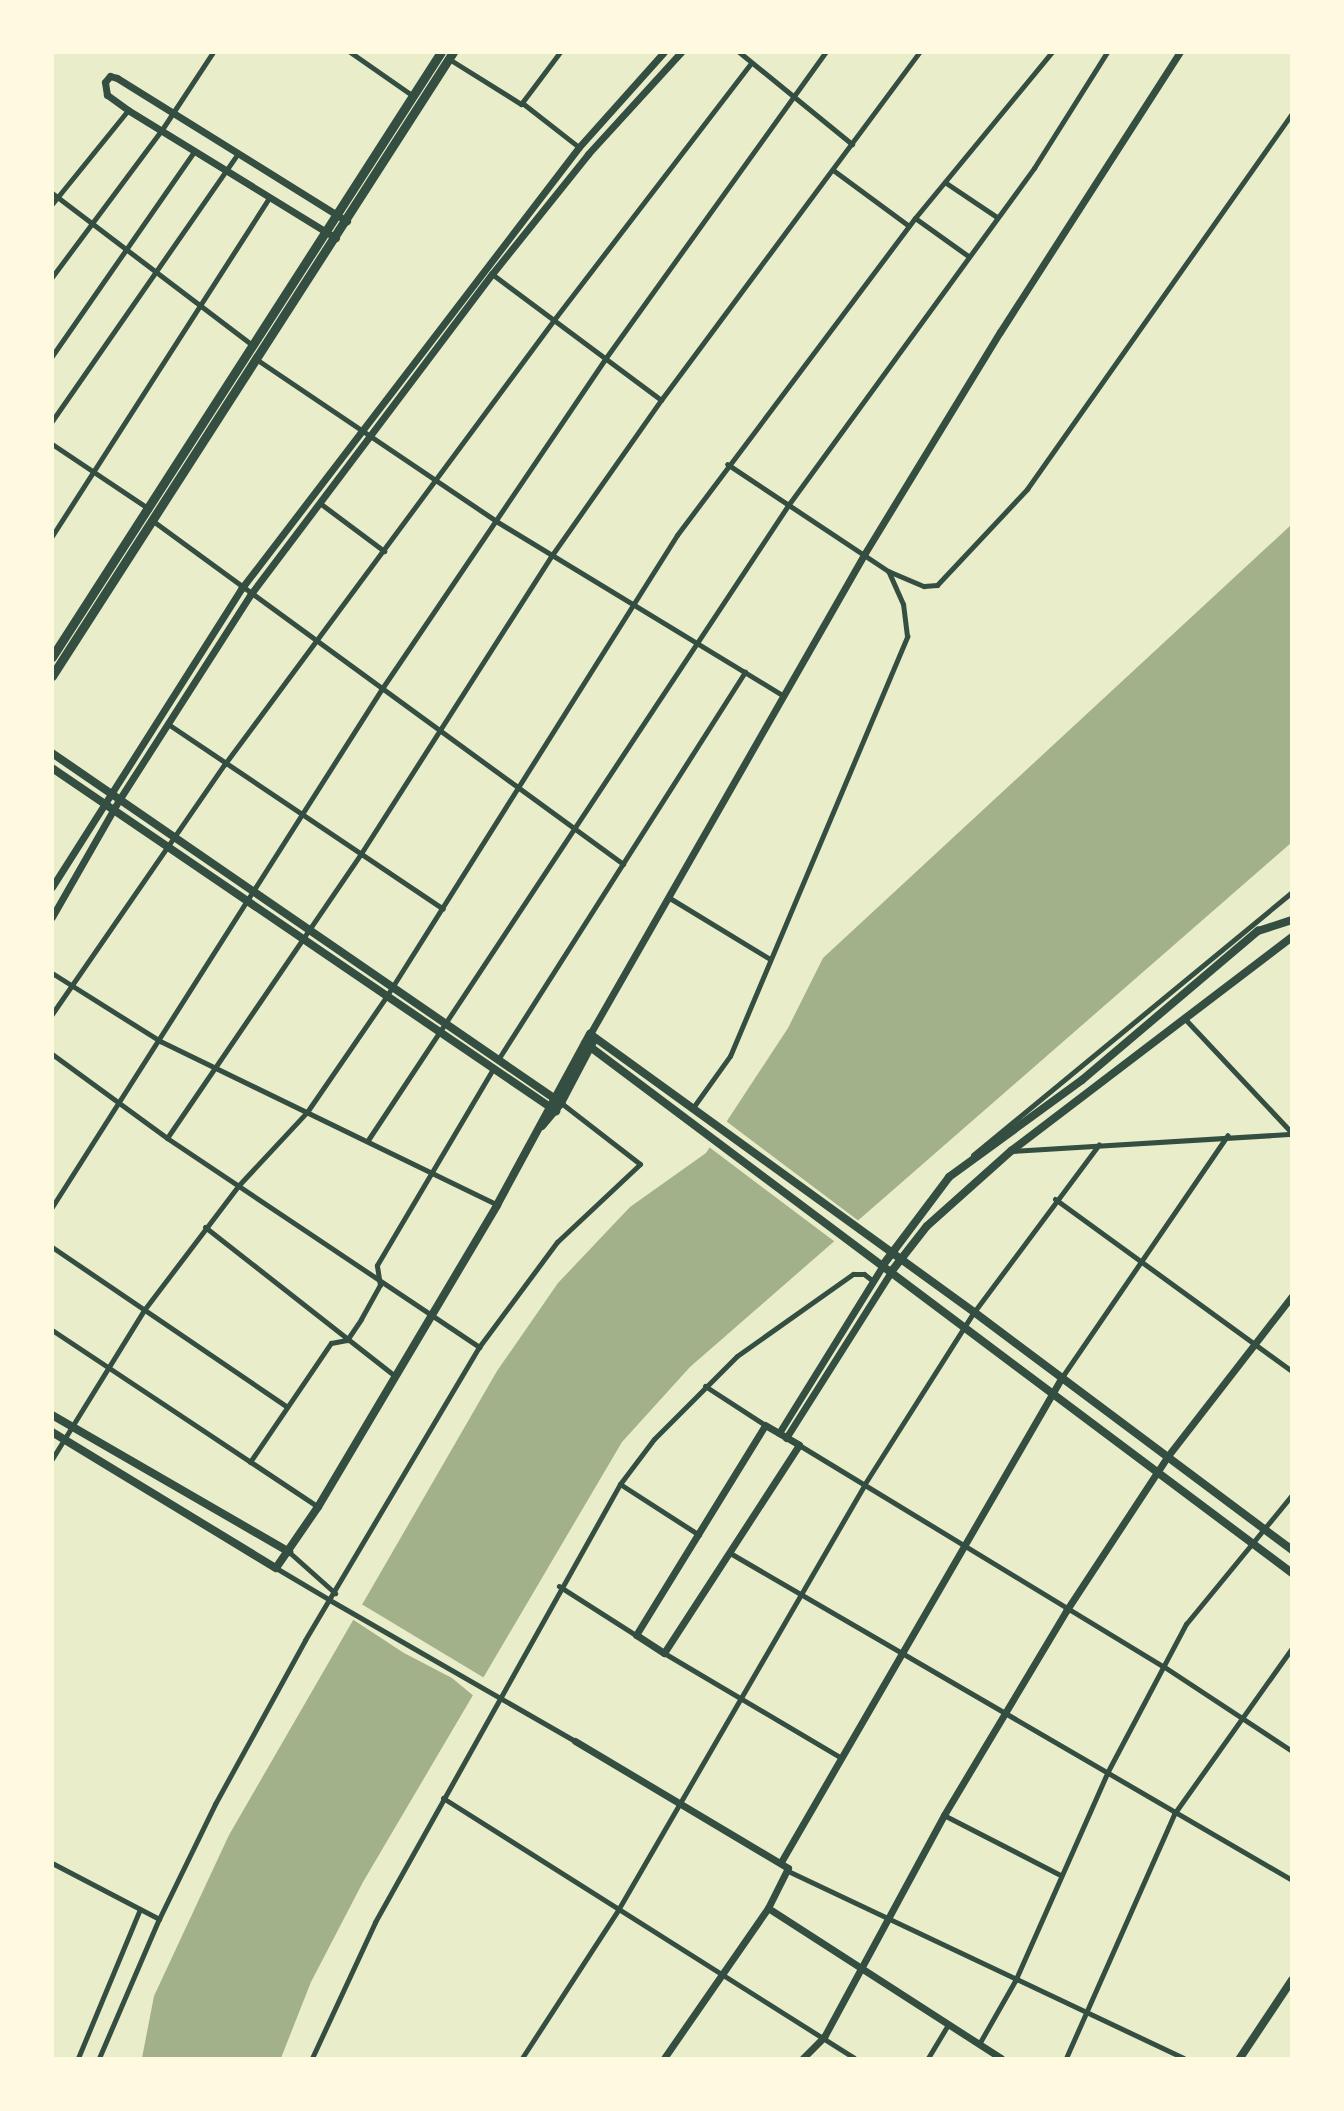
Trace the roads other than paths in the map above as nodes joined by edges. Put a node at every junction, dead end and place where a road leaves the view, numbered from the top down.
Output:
1 (213, 52) edge
2 (350, 52) edge
3 (560, 52) edge
4 (664, 52) edge
5 (681, 52) edge
6 (739, 52) edge
7 (826, 52) edge
8 (919, 52) edge
9 (1052, 52) edge
10 (1107, 52) edge
11 (1180, 52) edge
12 (448, 55) edge
13 (751, 63) junction
14 (413, 96) junction
15 (795, 97) junction
16 (524, 104) junction
17 (128, 110) junction
18 (173, 114) junction
19 (1292, 114) edge
20 (161, 131) junction
21 (852, 144) junction
22 (579, 147) junction
23 (194, 152) junction
24 (237, 155) junction
25 (833, 170) junction
26 (226, 171) junction
27 (945, 181) junction
28 (52, 192) edge
29 (59, 197) junction
30 (269, 198) junction
31 (52, 204) edge
32 (997, 217) junction
33 (915, 218) junction
34 (342, 219) junction
35 (92, 222) junction
36 (909, 226) junction
37 (332, 236) junction
38 (129, 249) junction
39 (968, 256) junction
40 (157, 273) junction
41 (492, 274) junction
42 (52, 277) edge
43 (198, 304) junction
44 (553, 321) junction
45 (252, 351) junction
46 (52, 356) edge
47 (261, 357) junction
48 (606, 359) junction
49 (661, 400) junction
50 (52, 421) edge
51 (360, 428) junction
52 (371, 435) junction
53 (52, 444) edge
54 (727, 464) junction
55 (93, 472) junction
56 (438, 478) junction
57 (321, 504) junction
58 (789, 504) junction
59 (150, 510) junction
60 (496, 521) junction
61 (154, 524) junction
62 (52, 536) edge
63 (384, 551) junction
64 (865, 553) junction
65 (552, 555) junction
66 (888, 571) junction
67 (241, 589) junction
68 (250, 595) junction
69 (632, 604) junction
70 (315, 642) junction
71 (696, 643) junction
72 (52, 657) edge
73 (745, 672) junction
74 (52, 676) edge
75 (381, 690) junction
76 (784, 696) junction
77 (168, 724) junction
78 (441, 731) junction
79 (54, 756) edge
80 (225, 765) junction
81 (52, 768) edge
82 (518, 788) junction
83 (109, 793) junction
84 (119, 800) junction
85 (102, 804) junction
86 (112, 812) junction
87 (301, 817) junction
88 (577, 830) junction
89 (175, 839) junction
90 (167, 849) junction
91 (360, 855) junction
92 (623, 864) junction
93 (52, 887) edge
94 (1292, 892) edge
95 (253, 893) junction
96 (667, 897) junction
97 (247, 903) junction
98 (443, 909) junction
99 (52, 917) edge
100 (1292, 920) edge
101 (307, 929) junction
102 (1292, 937) edge
103 (300, 938) junction
104 (770, 959) junction
105 (52, 973) edge
106 (393, 986) junction
107 (73, 988) junction
108 (386, 997) junction
109 (52, 1014) edge
110 (1185, 1020) junction
111 (447, 1023) junction
112 (439, 1033) junction
113 (592, 1036) junction
114 (160, 1041) junction
115 (588, 1045) junction
116 (52, 1054) edge
117 (499, 1058) junction
118 (215, 1068) junction
119 (493, 1069) junction
120 (118, 1104) junction
121 (555, 1104) junction
122 (692, 1109) junction
123 (307, 1112) junction
124 (1292, 1133) edge
125 (1228, 1135) junction
126 (167, 1139) junction
127 (368, 1140) junction
128 (1099, 1144) junction
129 (1011, 1151) junction
130 (961, 1167) junction
131 (432, 1172) junction
132 (238, 1186) junction
133 (1055, 1199) junction
134 (497, 1205) junction
135 (52, 1207) edge
136 (205, 1227) junction
137 (52, 1247) edge
138 (891, 1255) junction
139 (1140, 1259) junction
140 (900, 1260) junction
141 (883, 1265) junction
142 (891, 1272) junction
143 (873, 1281) junction
144 (380, 1285) junction
145 (1292, 1296) edge
146 (144, 1310) junction
147 (974, 1312) junction
148 (429, 1317) junction
149 (964, 1328) junction
150 (52, 1330) edge
151 (347, 1340) junction
152 (1253, 1341) junction
153 (479, 1347) junction
154 (106, 1367) junction
155 (1292, 1371) edge
156 (395, 1376) junction
157 (1062, 1377) junction
158 (705, 1385) junction
159 (1050, 1394) junction
160 (286, 1406) junction
161 (52, 1415) edge
162 (71, 1425) junction
163 (765, 1425) junction
164 (52, 1432) edge
165 (783, 1435) junction
166 (63, 1438) junction
167 (799, 1445) junction
168 (1167, 1457) junction
169 (52, 1460) edge
170 (250, 1462) junction
171 (1156, 1474) junction
172 (620, 1484) junction
173 (864, 1485) junction
174 (1292, 1495) edge
175 (318, 1507) junction
176 (1262, 1529) junction
177 (699, 1535) junction
178 (1250, 1542) junction
179 (963, 1545) junction
180 (1292, 1550) edge
181 (289, 1552) junction
182 (730, 1553) junction
183 (276, 1568) junction
184 (1292, 1573) edge
185 (559, 1586) junction
186 (335, 1592) junction
187 (800, 1595) junction
188 (330, 1600) junction
189 (1066, 1611) junction
190 (636, 1635) junction
191 (1292, 1648) edge
192 (900, 1652) junction
193 (664, 1654) junction
194 (1163, 1666) junction
195 (498, 1697) junction
196 (741, 1701) junction
197 (1004, 1713) junction
198 (1240, 1716) junction
199 (575, 1741) joint
200 (1292, 1751) edge
201 (840, 1757) junction
202 (1107, 1773) junction
203 (443, 1798) junction
204 (682, 1802) junction
205 (1174, 1814) junction
206 (944, 1815) junction
207 (781, 1862) junction
208 (52, 1863) edge
209 (788, 1871) junction
210 (1059, 1874) junction
211 (1292, 1880) edge
212 (768, 1908) junction
213 (140, 1909) junction
214 (618, 1910) junction
215 (159, 1919) junction
216 (888, 1922) junction
217 (863, 1969) junction
218 (724, 1975) junction
219 (1292, 1980) edge
220 (1015, 1981) junction
221 (1083, 2013) junction
222 (948, 2025) junction
223 (824, 2037) junction
224 (979, 2045) junction
225 (78, 2059) edge
226 (99, 2059) edge
227 (312, 2059) edge
228 (522, 2059) edge
229 (664, 2059) edge
230 (803, 2059) edge
231 (854, 2059) edge
232 (928, 2059) edge
233 (1001, 2059) edge
234 (1066, 2059) edge
235 (1183, 2059) edge
236 (1240, 2059) edge

1 - 18 street
2 - 14 street
3 - 16 street
4 - 22 street
5 - 41 street
6 - 13 street
7 - 15 street
8 - 21 street
9 - 27 street
10 - 32 street
11 - 64 street
12 - 14 main road
12 - 16 street
12 - 34 main road
13 - 15 street
13 - 44 street
14 - 34 main road
15 - 21 street
15 - 48 street
16 - 22 street
17 - 18 street
17 - 20 street
17 - 29 street
18 - 20 street
18 - 24 street
19 - 66 street
20 - 23 street
20 - 35 street
21 - 25 street
22 - 51 street
23 - 26 street
23 - 38 street
24 - 26 street
24 - 34 street
25 - 36 street
25 - 49 street
26 - 30 street
26 - 40 street
27 - 32 street
27 - 33 street
28 - 29 street
29 - 31 street
29 - 35 street
30 - 37 street
30 - 43 street
32 - 39 street
33 - 36 street
33 - 39 street
34 - 37 main road
35 - 38 street
35 - 42 street
36 - 54 street
37 - 45 main road
37 - 47 main road
38 - 40 street
38 - 46 street
39 - 58 street
40 - 43 street
40 - 50 street
41 - 44 street
41 - 52 street
43 - 45 street
43 - 55 street
44 - 48 street
44 - 56 street
45 - 47 street
45 - 47 street
45 - 59 main road
47 - 51 street
47 - 61 main road
48 - 49 street
48 - 60 street
49 - 65 street
51 - 52 street
51 - 67 street
52 - 56 street
52 - 57 street
53 - 55 street
54 - 58 street
54 - 69 street
55 - 59 street
55 - 62 street
56 - 60 street
56 - 63 street
57 - 63 street
57 - 68 street
58 - 64 street
58 - 71 street
59 - 61 street
59 - 72 main road
60 - 65 street
60 - 75 street
61 - 67 street
61 - 74 main road
63 - 70 street
64 - 66 street
64 - 76 street
65 - 69 street
65 - 78 street
66 - 104 street
67 - 68 street
67 - 83 street
68 - 70 street
68 - 77 street
69 - 71 street
69 - 82 street
70 - 75 street
70 - 80 street
71 - 73 street
71 - 88 street
73 - 76 street
73 - 92 street
75 - 78 street
75 - 87 street
76 - 96 street
77 - 80 street
77 - 84 street
78 - 82 street
78 - 91 street
79 - 83 main road
80 - 87 street
80 - 89 street
81 - 85 main road
82 - 88 street
82 - 98 street
83 - 84 main road
83 - 85 street
84 - 86 street
84 - 89 main road
85 - 86 main road
85 - 93 street
86 - 90 main road
86 - 99 street
87 - 91 street
87 - 95 street
88 - 92 street
88 - 111 street
89 - 90 street
89 - 95 main road
90 - 97 main road
90 - 107 street
91 - 98 street
91 - 101 street
92 - 117 street
94 - 130 street
95 - 97 street
95 - 101 main road
96 - 104 street
96 - 113 street
97 - 103 main road
97 - 114 street
98 - 106 street
100 - 130 main road
101 - 103 street
101 - 106 main road
102 - 110 main road
103 - 108 main road
103 - 118 street
104 - 122 street
105 - 107 street
106 - 108 street
106 - 111 main road
107 - 109 street
107 - 114 street
108 - 112 main road
108 - 123 street
110 - 124 street
110 - 129 main road
111 - 112 street
111 - 117 main road
112 - 119 main road
112 - 127 street
113 - 115 main road
113 - 122 main road
114 - 118 street
114 - 120 street
115 - 121 main road
115 - 141 main road
116 - 120 street
117 - 121 main road
118 - 123 street
118 - 126 street
119 - 121 main road
119 - 131 street
120 - 126 street
120 - 135 street
121 - 134 main road
121 - 153 street
122 - 138 main road
123 - 127 street
123 - 132 street
124 - 125 street
125 - 128 street
125 - 139 street
126 - 132 street
127 - 131 street
128 - 129 street
128 - 133 street
129 - 140 main road
130 - 138 main road
131 - 134 street
131 - 144 street
132 - 136 street
132 - 144 street
133 - 139 street
133 - 147 street
134 - 148 main road
136 - 146 street
136 - 151 street
137 - 146 street
138 - 140 main road
138 - 141 main road
139 - 152 street
139 - 157 street
140 - 142 main road
140 - 147 main road
141 - 142 main road
141 - 143 street
142 - 149 main road
142 - 165 street
143 - 158 street
143 - 165 street
144 - 148 street
144 - 151 street
145 - 152 street
146 - 154 street
146 - 160 street
147 - 149 street
147 - 157 main road
148 - 153 street
148 - 156 main road
149 - 159 main road
149 - 173 street
150 - 154 street
151 - 156 street
151 - 160 street
152 - 155 street
152 - 168 street
153 - 186 street
154 - 162 street
154 - 170 street
156 - 175 main road
157 - 159 street
157 - 168 main road
158 - 163 street
158 - 172 street
159 - 171 main road
159 - 179 street
160 - 170 street
161 - 162 main road
162 - 166 street
162 - 181 main road
163 - 165 street
163 - 177 street
164 - 166 main road
165 - 167 street
166 - 169 street
166 - 183 main road
167 - 173 street
167 - 182 street
168 - 171 street
168 - 176 main road
170 - 175 street
171 - 178 main road
171 - 189 street
172 - 177 street
172 - 185 street
173 - 179 street
173 - 187 street
174 - 176 street
175 - 181 main road
176 - 178 street
176 - 180 main road
177 - 190 street
178 - 184 main road
178 - 194 street
179 - 189 street
179 - 192 street
181 - 183 main road
181 - 186 street
182 - 187 street
182 - 193 street
183 - 188 street
185 - 190 street
185 - 195 street
186 - 188 street
187 - 192 street
187 - 196 street
188 - 195 street
188 - 215 street
189 - 194 street
189 - 197 street
190 - 193 street
191 - 198 street
192 - 197 street
192 - 201 street
193 - 196 street
194 - 198 street
194 - 202 street
195 - 199 street
195 - 203 street
196 - 201 street
196 - 204 street
197 - 202 street
197 - 206 street
198 - 200 street
198 - 205 street
199 - 204 street
201 - 207 street
202 - 205 street
202 - 210 street
203 - 214 street
203 - 227 street
204 - 207 street
204 - 214 street
205 - 211 street
205 - 221 street
206 - 210 street
206 - 216 street
207 - 209 street
208 - 213 street
209 - 212 street
209 - 216 street
210 - 220 street
212 - 217 street
212 - 218 street
213 - 215 street
213 - 225 street
214 - 218 street
214 - 228 street
215 - 226 street
216 - 217 street
216 - 220 street
217 - 222 street
217 - 223 street
218 - 223 street
218 - 229 street
219 - 236 main road
220 - 221 street
220 - 224 street
221 - 234 street
221 - 235 street
222 - 224 street
222 - 232 street
223 - 230 street
223 - 231 street
224 - 233 street

